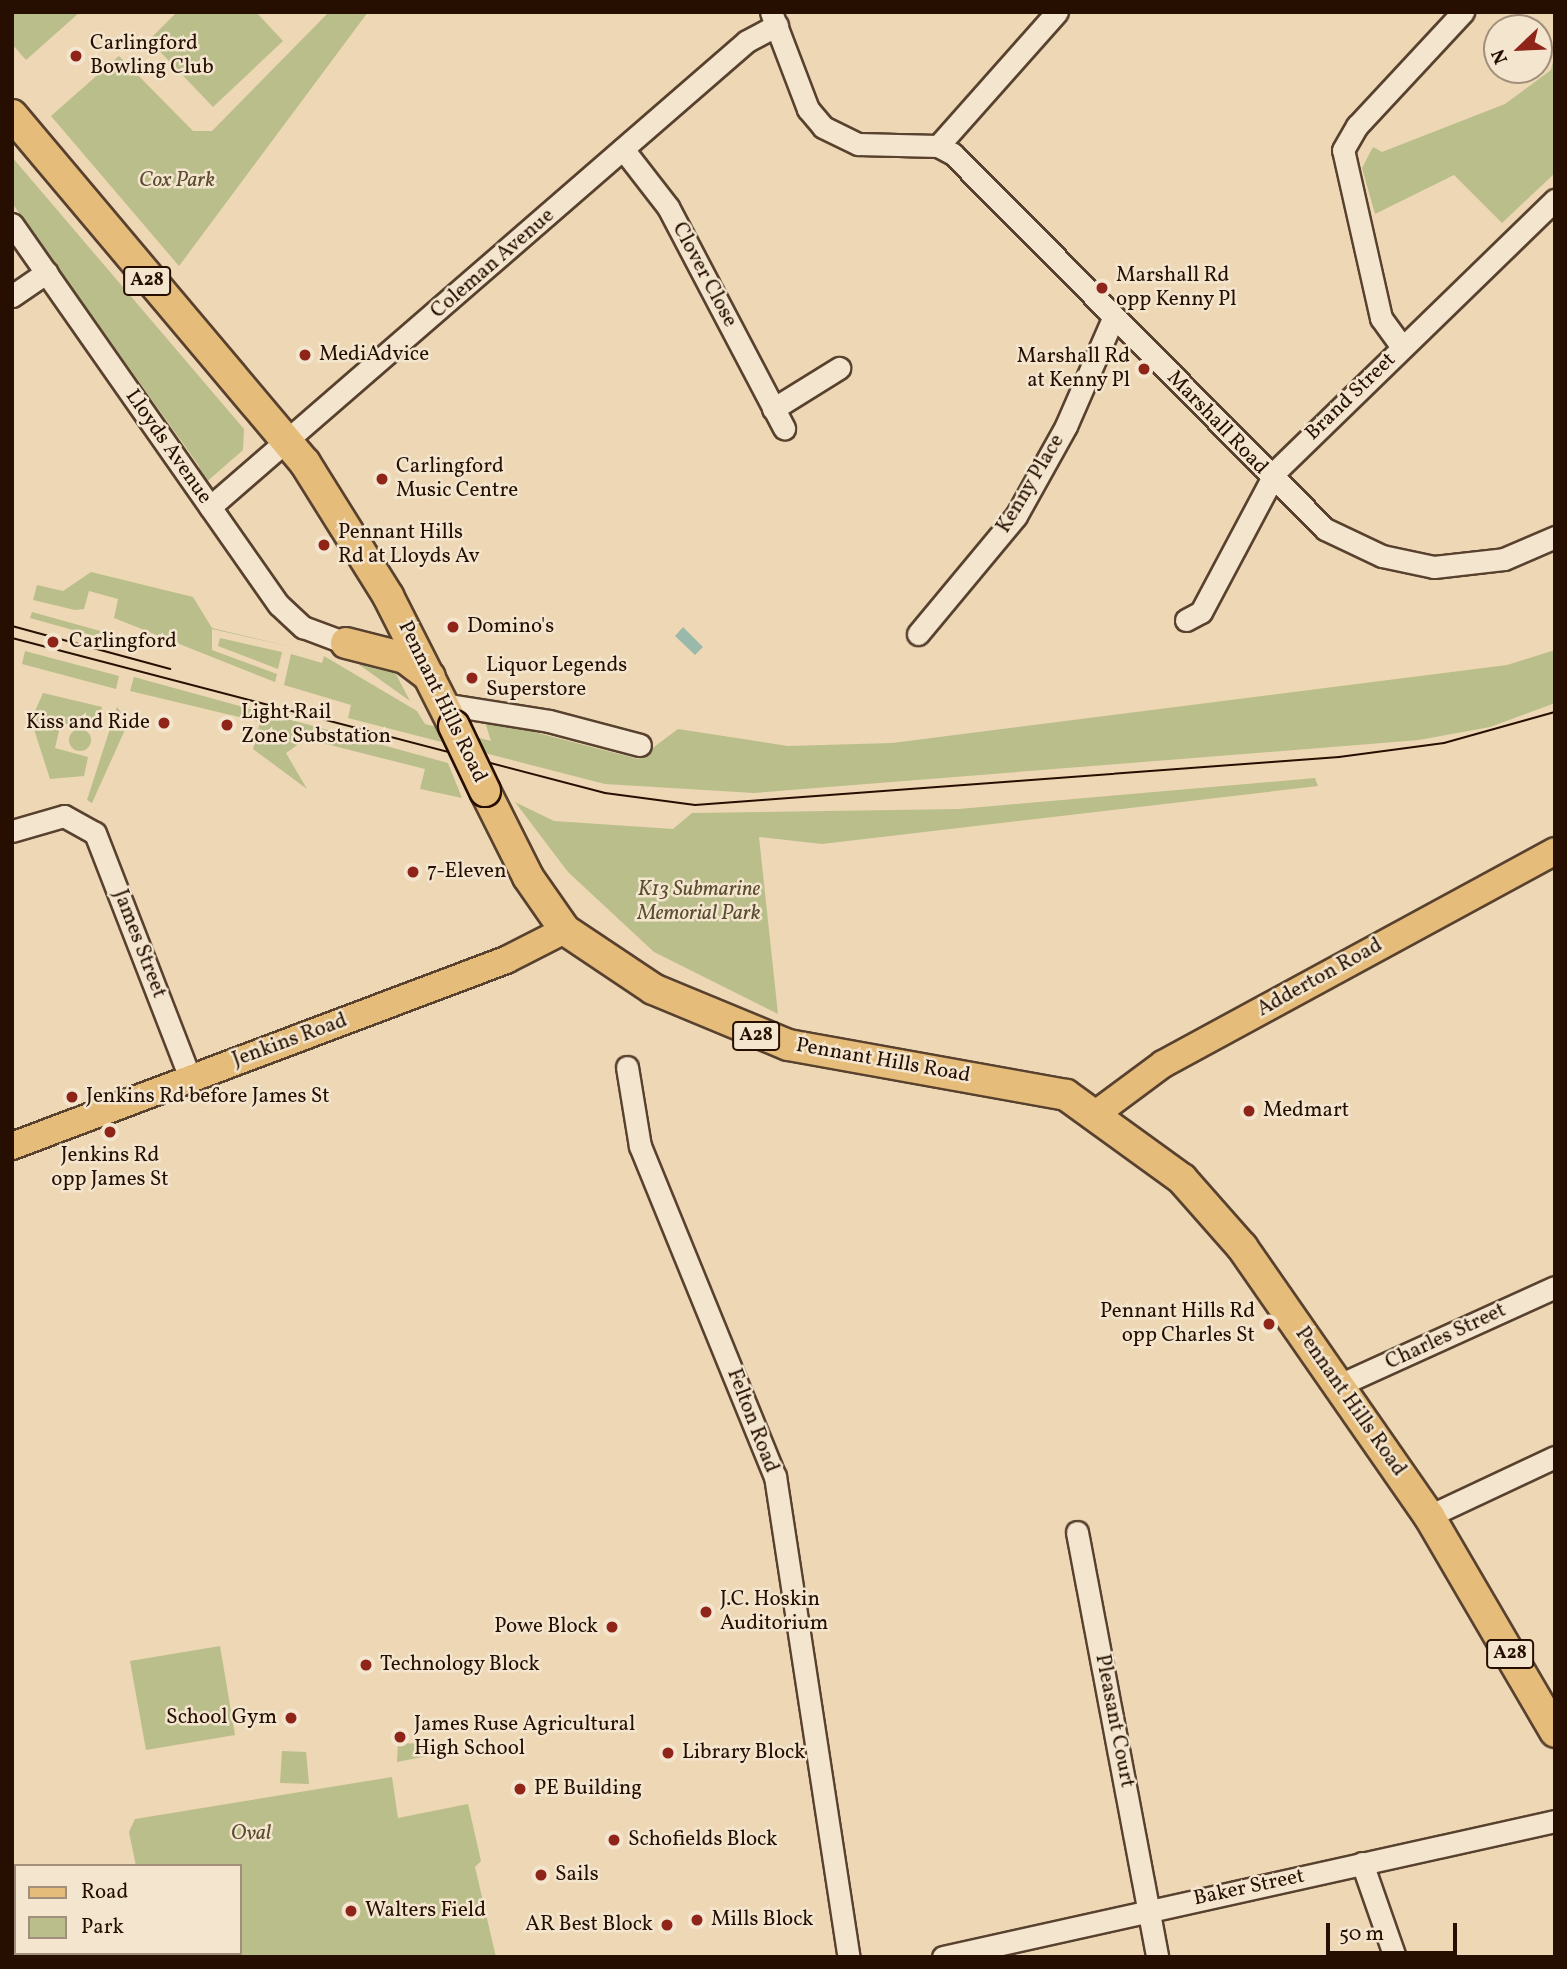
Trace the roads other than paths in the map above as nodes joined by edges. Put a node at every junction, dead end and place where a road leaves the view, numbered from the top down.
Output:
1 (1057, 12) edge
2 (1463, 12) edge
3 (774, 18) edge
4 (12, 115) edge
5 (938, 146) junction
6 (623, 149) junction
7 (1555, 200) edge
8 (12, 224) edge
9 (47, 272) junction
10 (12, 296) edge
11 (1114, 316) junction
12 (1402, 347) junction
13 (839, 368) dead end
14 (773, 409) junction
15 (783, 428) dead end
16 (288, 443) junction
17 (1270, 478) junction
18 (210, 507) junction
19 (1555, 537) edge
20 (1186, 620) dead end
21 (918, 634) dead end
22 (346, 643) joint
23 (430, 678) junction
24 (448, 715) junction
25 (640, 745) dead end
26 (12, 831) edge
27 (1555, 851) edge
28 (565, 930) junction
29 (626, 1067) dead end
30 (190, 1078) junction
31 (1093, 1116) junction
32 (12, 1146) edge
33 (1555, 1287) edge
34 (1338, 1387) junction
35 (1555, 1457) edge
36 (1429, 1516) junction
37 (1077, 1532) dead end
38 (1555, 1732) edge
39 (1555, 1821) edge
40 (1362, 1863) junction
41 (1148, 1910) junction
42 (849, 1957) edge
43 (943, 1957) edge
44 (1157, 1957) edge
45 (1395, 1957) edge

1 - 5 street
2 - 12 street
3 - 5 street
3 - 6 street, Coleman Avenue
4 - 16 highway, Pennant Hills Road / A28
5 - 11 street, Marshall Road
6 - 14 street, Clover Close
6 - 16 street, Coleman Avenue
7 - 12 street, Brand Street
8 - 9 street, Lloyds Avenue
9 - 10 street
9 - 18 street, Lloyds Avenue
11 - 17 street, Marshall Road
11 - 21 street, Kenny Place
12 - 17 street, Brand Street
13 - 14 street
14 - 15 street, Clover Close
16 - 18 street, Coleman Avenue
16 - 23 highway, Pennant Hills Road / A28
17 - 19 street, Marshall Road
17 - 20 street, Brand Street
18 - 22 street, Lloyds Avenue
22 - 23 highway
23 - 24 highway, Pennant Hills Road / A28
24 - 25 street
24 - 28 highway, Pennant Hills Road / A28, bridge
26 - 30 street, James Street
27 - 31 main road, Adderton Road
28 - 30 main road, Jenkins Road
28 - 31 highway, Pennant Hills Road / A28
29 - 42 street, Felton Road
30 - 32 main road, Jenkins Road
31 - 34 highway, Pennant Hills Road / A28
33 - 34 street, Charles Street
34 - 36 highway, Pennant Hills Road / A28
35 - 36 street
36 - 38 highway, Pennant Hills Road / A28
37 - 41 street, Pleasant Court
39 - 40 street, Baker Street
40 - 41 street, Baker Street
40 - 45 street
41 - 43 street, Baker Street
41 - 44 street, Pleasant Court

